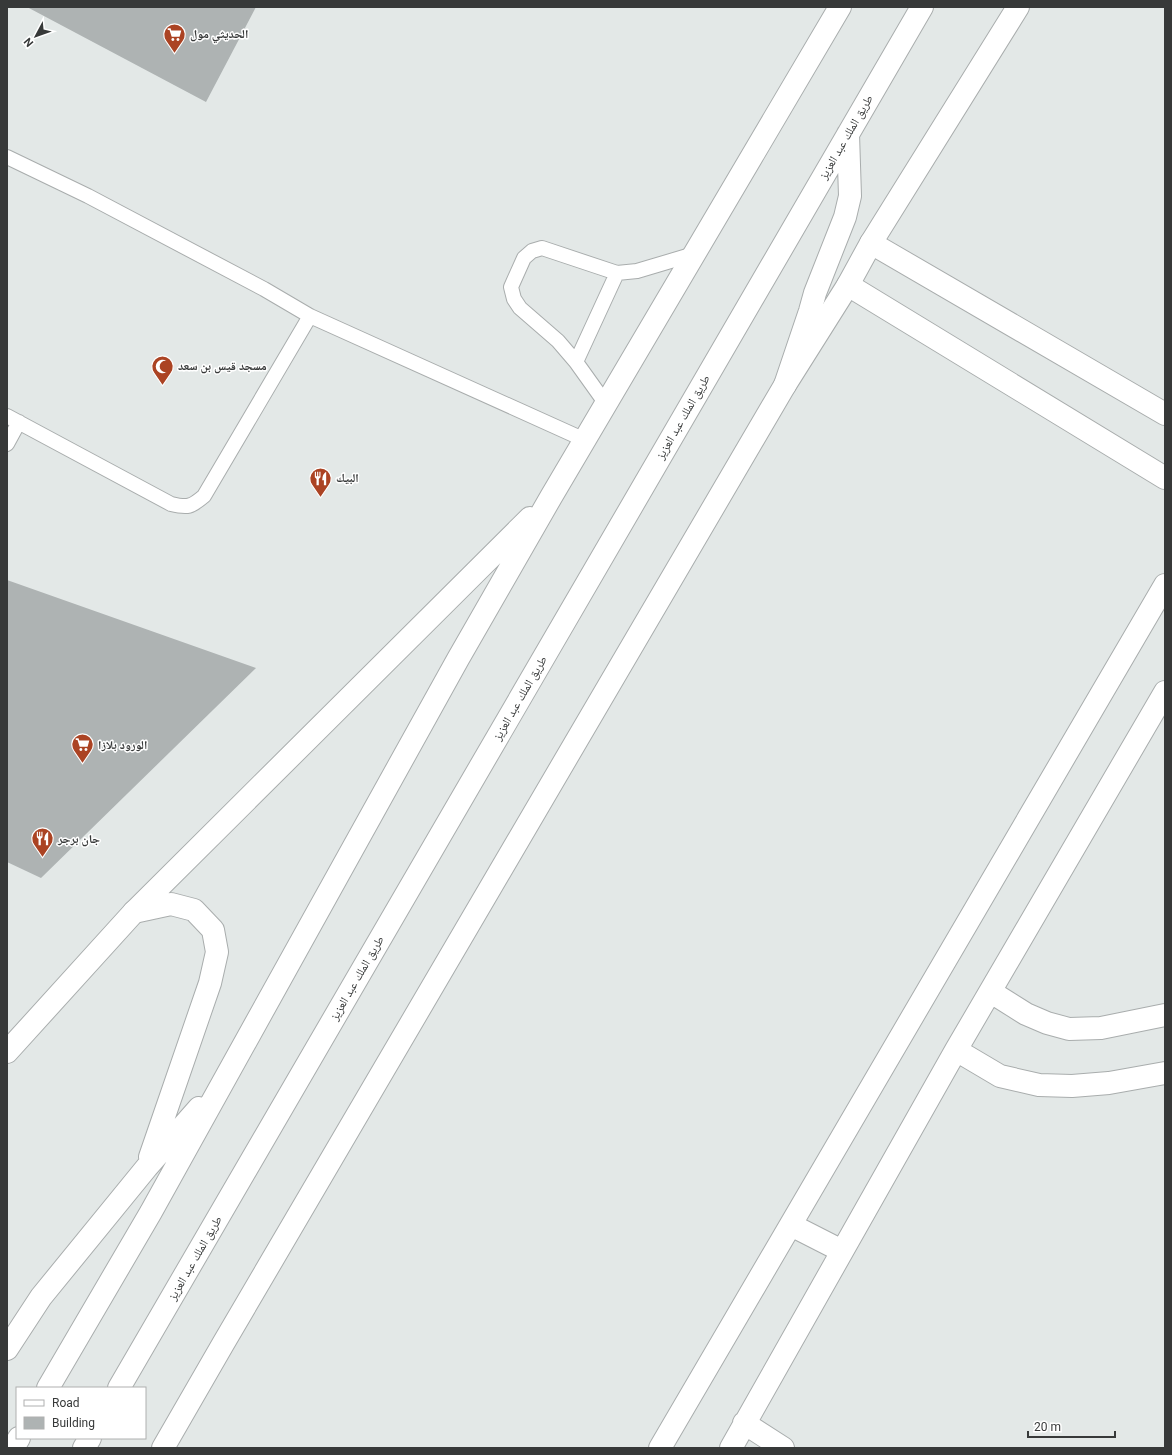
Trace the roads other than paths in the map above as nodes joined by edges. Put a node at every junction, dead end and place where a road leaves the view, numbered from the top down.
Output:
1 (840, 7) edge
2 (922, 7) edge
3 (1018, 7) edge
4 (848, 134) junction
5 (7, 157) edge
6 (871, 243) junction
7 (694, 254) junction
8 (617, 274) junction
9 (848, 285) junction
10 (310, 316) junction
11 (576, 362) junction
12 (785, 385) junction
13 (606, 404) junction
14 (1165, 414) edge
15 (13, 419) edge
16 (585, 440) junction
17 (7, 444) edge
18 (1165, 478) edge
19 (551, 497) junction
20 (1165, 586) edge
21 (1165, 692) edge
22 (134, 912) junction
23 (991, 992) junction
24 (1165, 1015) edge
25 (956, 1050) junction
26 (7, 1052) edge
27 (1165, 1073) edge
28 (227, 1075) junction
29 (147, 1167) junction
30 (791, 1225) junction
31 (842, 1252) junction
32 (7, 1349) edge
33 (49, 1387) edge
34 (120, 1387) edge
35 (744, 1423) junction
36 (18, 1439) edge
37 (89, 1439) edge
38 (13, 1448) edge
39 (84, 1448) edge
40 (163, 1448) edge
41 (660, 1448) edge
42 (731, 1448) edge
43 (783, 1448) edge

1 - 7 main road
2 - 4 main road, طريق الملك عبد العزيز
3 - 6 main road
4 - 12 main road
4 - 34 main road, طريق الملك عبد العزيز
5 - 10 lane
6 - 9 main road
6 - 14 main road
7 - 8 lane
7 - 13 main road
8 - 11 lane
8 - 11 lane
9 - 12 main road
9 - 18 main road
10 - 15 lane
10 - 16 lane
11 - 13 lane
12 - 40 main road
13 - 16 main road
15 - 17 lane
16 - 19 main road
19 - 22 main road
19 - 28 main road
20 - 30 main road
21 - 23 main road
22 - 26 main road
22 - 29 main road
23 - 24 main road
23 - 25 main road
25 - 27 main road
25 - 31 main road
28 - 29 main road
28 - 33 main road
29 - 32 main road
30 - 31 main road
30 - 41 main road
31 - 35 main road
35 - 42 main road
35 - 43 main road
36 - 38 main road
37 - 39 main road

